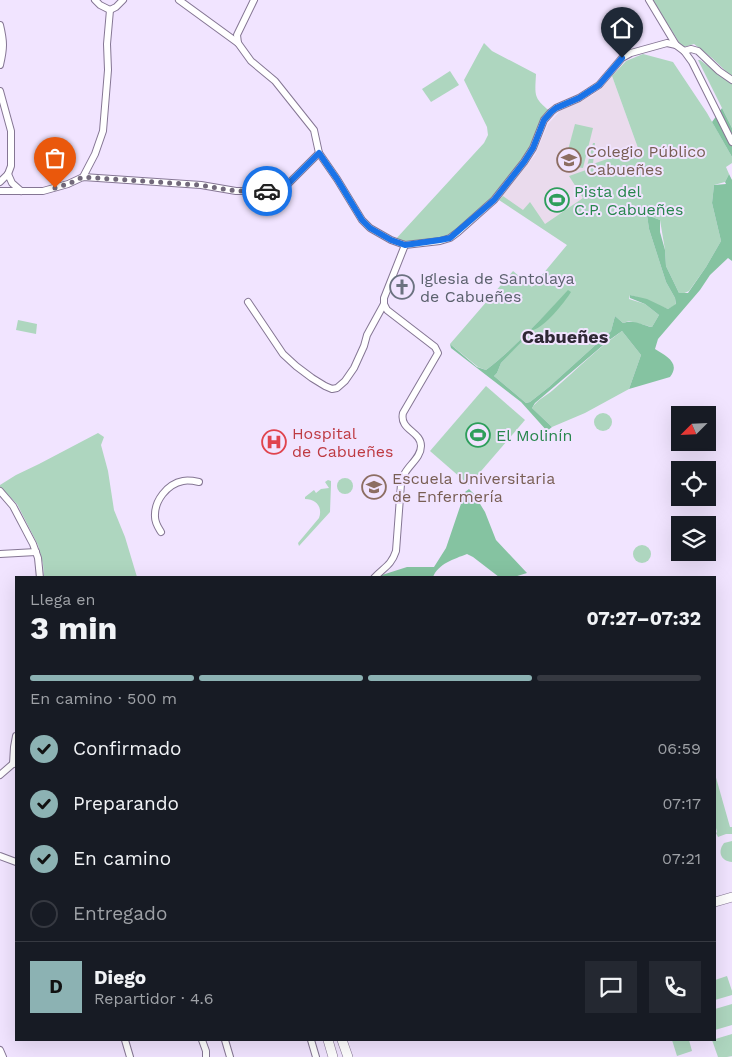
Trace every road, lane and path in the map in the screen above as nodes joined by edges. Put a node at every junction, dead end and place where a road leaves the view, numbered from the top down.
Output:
1 (95, 0) edge
2 (123, 0) edge
3 (179, 0) edge
4 (254, 0) edge
5 (649, 0) edge
6 (110, 10) junction
7 (0, 25) edge
8 (238, 43) junction
9 (676, 46) junction
10 (684, 51) junction
11 (0, 66) edge
12 (732, 80) edge
13 (0, 91) edge
14 (3, 113) edge
15 (732, 142) edge
16 (319, 153) junction
17 (8, 174) junction
18 (83, 177) junction
19 (0, 182) edge
20 (0, 191) edge
21 (21, 191) junction
22 (405, 245) junction
23 (248, 302) dead end
24 (384, 304) junction
25 (199, 482) dead end
26 (0, 491) edge
27 (161, 532) dead end
28 (36, 552) junction
29 (0, 554) edge
30 (40, 576) edge
31 (376, 576) edge
32 (15, 742) edge
33 (14, 763) edge
34 (0, 775) edge
35 (0, 856) edge
36 (15, 862) edge
37 (732, 897) edge
38 (716, 902) edge
39 (125, 1041) edge
40 (202, 1041) edge
41 (225, 1041) edge
42 (311, 1041) edge
43 (328, 1041) edge
44 (342, 1041) edge
45 (0, 1050) edge
46 (3, 1057) edge
47 (130, 1057) edge
48 (206, 1057) edge
49 (230, 1057) edge
50 (316, 1057) edge
51 (333, 1057) edge
52 (348, 1057) edge

1 - 6 street
2 - 6 street
3 - 8 street
4 - 8 street
5 - 9 street
6 - 18 street
7 - 11 street
8 - 16 street
9 - 10 street
9 - 22 street
10 - 12 street
10 - 15 street
13 - 14 street
14 - 17 street
16 - 18 street
16 - 22 street
17 - 19 street
17 - 21 street
18 - 21 street
20 - 21 street
22 - 24 street
23 - 24 street
24 - 31 street
25 - 27 street
26 - 28 street
28 - 29 street
28 - 30 street
32 - 33 street
33 - 34 street
35 - 36 street
37 - 38 street
39 - 47 street
40 - 48 street
41 - 49 street
42 - 50 street
43 - 51 street
44 - 52 street
45 - 46 street

